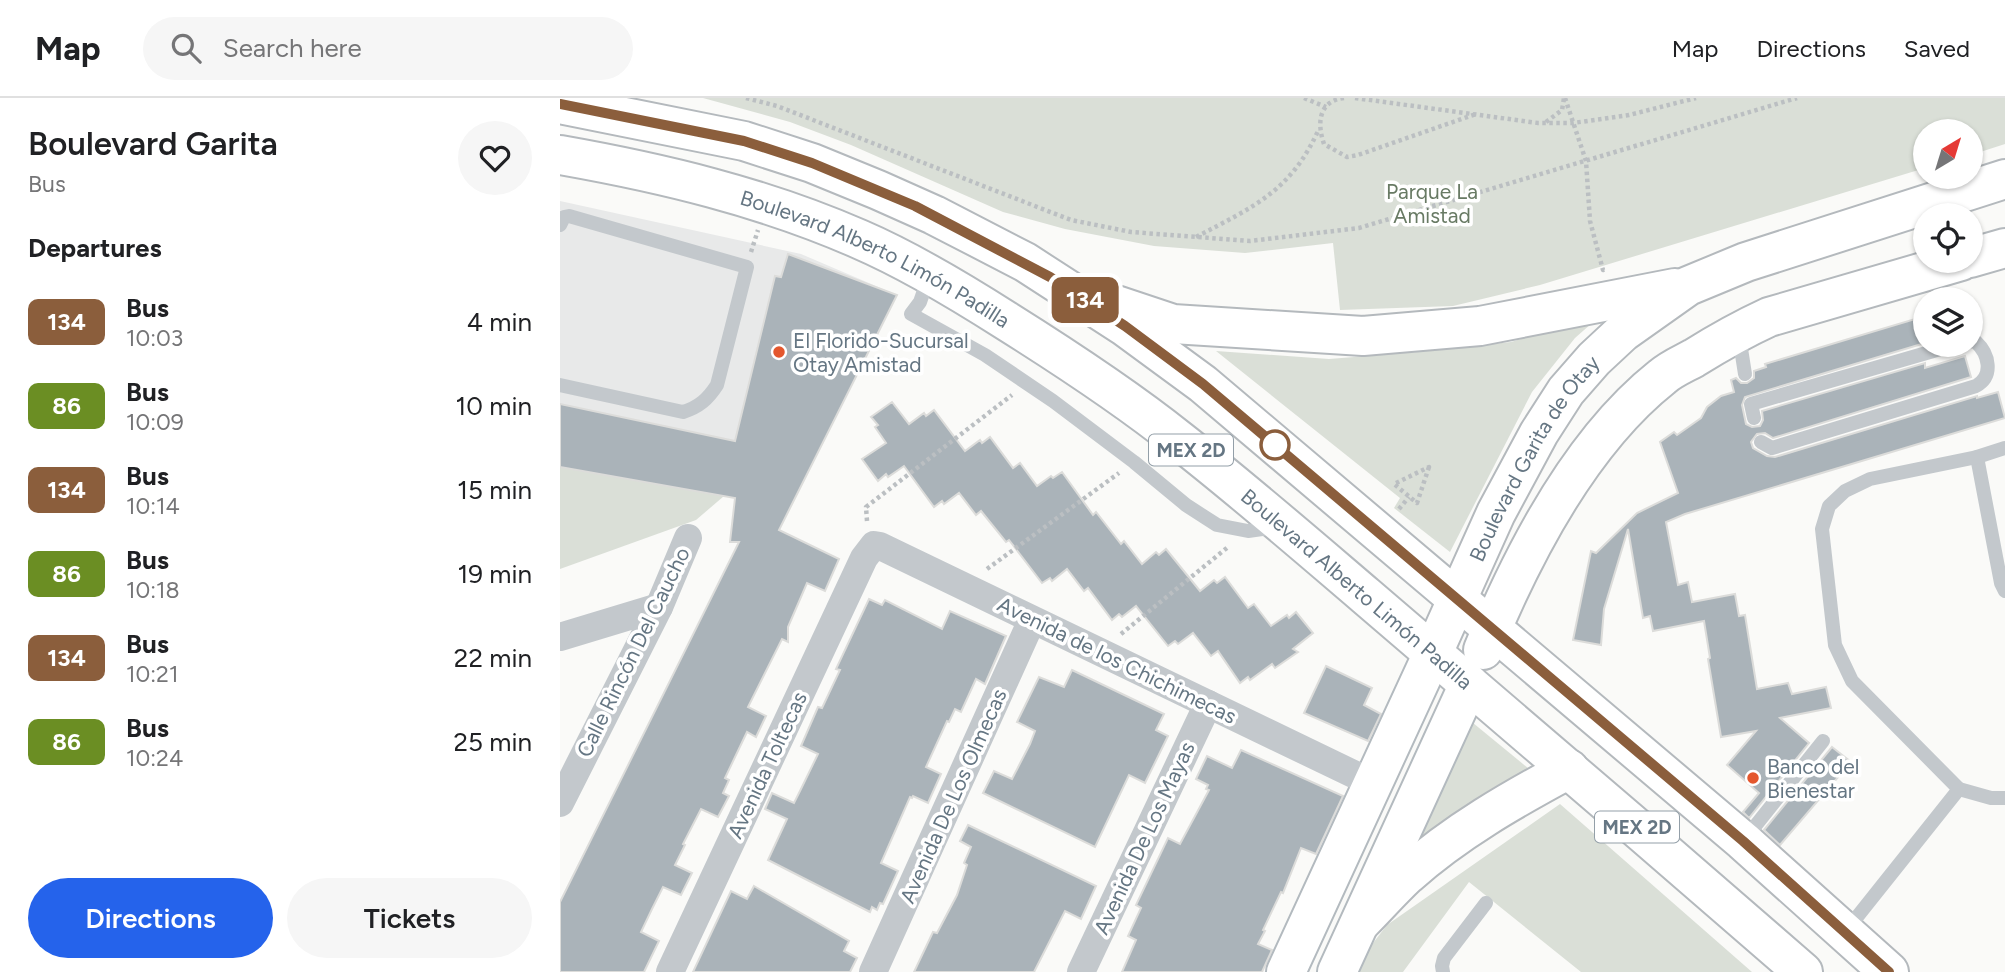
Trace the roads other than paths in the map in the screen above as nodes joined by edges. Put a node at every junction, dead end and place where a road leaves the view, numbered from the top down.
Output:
1 (560, 104) edge
2 (560, 155) edge
3 (2005, 178) edge
4 (715, 189) junction
5 (560, 225) edge
6 (2005, 248) edge
7 (1983, 254) edge
8 (1746, 262) junction
9 (1038, 269) junction
10 (1922, 273) edge
11 (930, 274) junction
12 (1688, 286) junction
13 (1754, 324) junction
14 (1983, 349) edge
15 (1916, 357) edge
16 (1745, 374) dead end
17 (560, 385) edge
18 (1752, 408) dead end
19 (1761, 442) dead end
20 (2005, 448) edge
21 (1977, 457) junction
22 (1266, 528) junction
23 (688, 538) dead end
24 (866, 554) joint
25 (2005, 591) edge
26 (1458, 598) junction
27 (659, 607) junction
28 (1032, 620) junction
29 (1492, 629) junction
30 (560, 638) edge
31 (1433, 653) junction
32 (1469, 684) junction
33 (1208, 704) junction
34 (1822, 741) dead end
35 (1569, 769) junction
36 (1374, 784) junction
37 (1958, 789) junction
38 (2005, 798) edge
39 (560, 803) edge
40 (1743, 841) junction
41 (1486, 903) dead end
42 (1362, 921) junction
43 (1844, 933) junction
44 (670, 972) edge
45 (873, 972) edge
46 (1081, 972) edge
47 (1286, 972) edge
48 (1337, 972) edge
49 (1443, 972) edge
50 (1803, 972) edge
51 (1889, 972) edge

1 - 9 main road, MEX 2D
2 - 4 main road, Boulevard Alberto Limón Padilla / MEX 2D
3 - 8 main road, Boulevard Garita de Otay
4 - 9 main road
4 - 11 main road, Boulevard Alberto Limón Padilla / MEX 2D
5 - 17 lane
6 - 7 main road
8 - 12 main road, Boulevard Garita de Otay
8 - 13 main road
9 - 12 main road
9 - 26 main road, MEX 2D
10 - 13 main road, Boulevard Garita de Otay
11 - 22 main road, Boulevard Alberto Limón Padilla / MEX 2D
11 - 22 lane
12 - 26 main road, Boulevard Garita de Otay
13 - 16 lane
13 - 29 main road, Boulevard Garita de Otay
14 - 19 lane
15 - 18 lane
20 - 21 lane
21 - 25 lane
21 - 37 lane
22 - 31 main road, Boulevard Alberto Limón Padilla / MEX 2D
23 - 27 street, Calle Rincón Del Caucho
24 - 28 street, Avenida de los Chichimecas
24 - 44 street, Avenida Toltecas
26 - 29 main road, MEX 2D
26 - 31 main road, Boulevard Garita de Otay
27 - 30 street
27 - 39 street, Calle Rincón Del Caucho
28 - 33 street, Avenida de los Chichimecas
28 - 45 street, Avenida De Los Olmecas
29 - 32 main road, Boulevard Garita de Otay
29 - 40 main road, MEX 2D
31 - 32 main road, Boulevard Alberto Limón Padilla / MEX 2D
31 - 36 main road, Boulevard Garita de Otay
32 - 35 main road, Boulevard Alberto Limón Padilla / MEX 2D
32 - 42 main road, Boulevard Garita de Otay
33 - 36 street, Avenida de los Chichimecas
33 - 46 street, Avenida De Los Mayas
34 - 40 lane
35 - 42 main road
35 - 50 main road, Boulevard Alberto Limón Padilla / MEX 2D
36 - 47 main road, Boulevard Garita de Otay
37 - 38 lane
37 - 43 lane
40 - 43 main road, MEX 2D
41 - 49 lane
42 - 48 main road, Boulevard Garita de Otay
43 - 51 main road, MEX 2D

